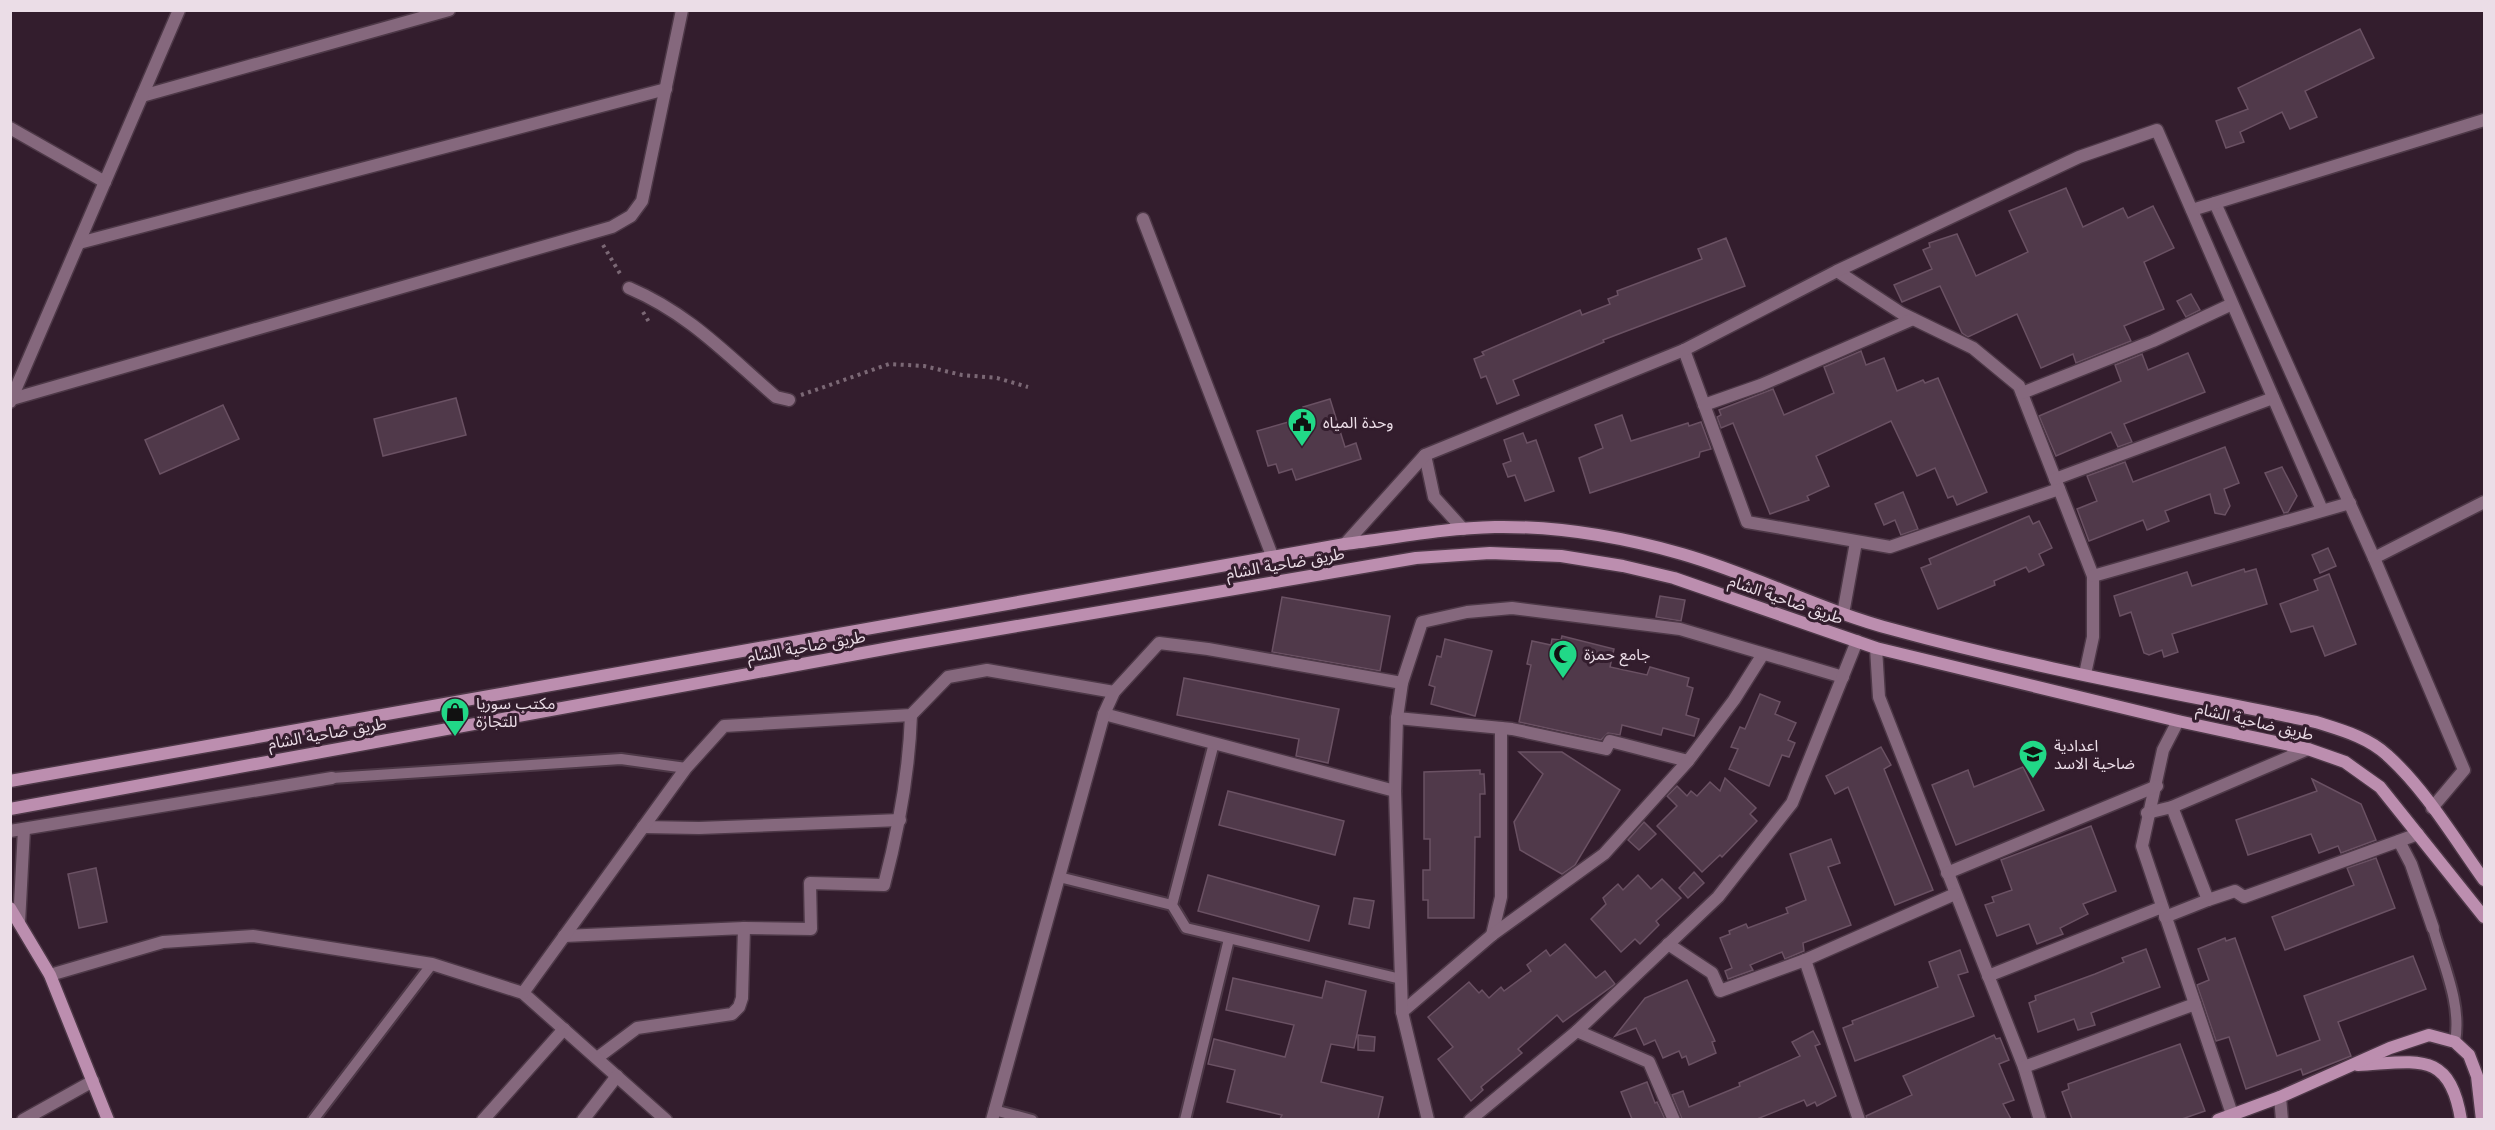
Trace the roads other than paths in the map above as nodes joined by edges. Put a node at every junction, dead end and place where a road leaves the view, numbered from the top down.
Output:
1 (179, 10) edge
2 (449, 10) edge
3 (682, 10) edge
4 (666, 89) junction
5 (142, 96) junction
6 (2484, 120) edge
7 (10, 128) edge
8 (105, 182) junction
9 (2215, 202) junction
10 (2192, 210) junction
11 (1143, 219) dead end
12 (79, 243) junction
13 (1837, 271) junction
14 (629, 288) dead end
15 (2232, 304) junction
16 (1913, 319) junction
17 (1684, 350) junction
18 (2022, 393) junction
19 (2273, 398) junction
20 (11, 400) edge
21 (789, 400) road end
22 (1704, 405) junction
23 (1425, 455) junction
24 (2057, 484) junction
25 (2484, 502) edge
26 (2350, 503) junction
27 (2322, 510) junction
28 (1463, 529) junction
29 (1856, 542) junction
30 (1345, 544) junction
31 (1273, 558) junction
32 (2374, 558) junction
33 (2093, 576) junction
34 (1843, 614) junction
35 (1857, 641) junction
36 (1876, 648) junction
37 (1763, 654) junction
38 (2085, 674) junction
39 (1843, 677) junction
40 (1401, 683) junction
41 (1114, 692) junction
42 (1104, 714) junction
43 (911, 715) junction
44 (1397, 718) junction
45 (2178, 721) junction
46 (1501, 728) junction
47 (1214, 743) junction
48 (2308, 749) junction
49 (1688, 761) junction
50 (686, 768) junction
51 (332, 778) joint
52 (10, 781) edge
53 (2157, 786) junction
54 (1395, 791) junction
55 (2172, 807) junction
56 (2432, 808) junction
57 (10, 809) edge
58 (2147, 813) junction
59 (900, 820) junction
60 (643, 827) junction
61 (24, 829) junction
62 (10, 831) edge
63 (2418, 834) junction
64 (2399, 841) junction
65 (1947, 873) junction
66 (1059, 877) junction
67 (2484, 880) edge
68 (1955, 894) junction
69 (2208, 900) junction
70 (1172, 905) junction
71 (10, 908) edge
72 (2164, 912) junction
73 (2484, 917) edge
74 (19, 922) junction
75 (744, 928) junction
76 (2433, 928) joint
77 (1492, 935) junction
78 (564, 936) junction
79 (1229, 939) junction
80 (1668, 944) junction
81 (1805, 960) junction
82 (432, 964) junction
83 (50, 975) junction
84 (1988, 976) junction
85 (1401, 979) junction
86 (524, 993) junction
87 (2195, 1004) junction
88 (1402, 1012) junction
89 (564, 1029) junction
90 (1577, 1031) junction
91 (2454, 1042) junction
92 (597, 1058) junction
93 (2351, 1065) junction
94 (2024, 1067) junction
95 (617, 1076) junction
96 (93, 1081) junction
97 (2280, 1097) junction
98 (2232, 1114) junction
99 (993, 1115) edge
100 (23, 1119) edge
101 (108, 1119) edge
102 (313, 1119) edge
103 (483, 1119) edge
104 (583, 1119) edge
105 (666, 1119) edge
106 (1032, 1119) edge
107 (1185, 1119) edge
108 (1428, 1119) edge
109 (1470, 1119) edge
110 (1674, 1119) edge
111 (1859, 1119) edge
112 (2040, 1119) edge
113 (2218, 1119) edge
114 (2282, 1119) edge
115 (2462, 1119) edge
116 (2482, 1119) edge

1 - 5 street
2 - 5 street
3 - 4 street
4 - 12 street
4 - 20 street
5 - 8 street
6 - 9 street
7 - 8 street
8 - 12 street
9 - 10 street
9 - 26 street
10 - 13 street
10 - 15 street
11 - 31 street
12 - 20 street
13 - 16 street
13 - 17 street
14 - 21 street
15 - 18 street
15 - 19 street
16 - 18 street
16 - 22 street
17 - 22 street
17 - 23 street
18 - 24 street
19 - 24 street
19 - 27 street
22 - 29 street
23 - 28 street
23 - 30 street
24 - 29 street
24 - 33 street
25 - 32 street
26 - 27 street
26 - 32 street
27 - 33 street
28 - 30 main road, طريق ضاحية الشام
28 - 34 main road, طريق ضاحية الشام
29 - 34 street
30 - 31 main road, طريق ضاحية الشام
31 - 52 main road, طريق ضاحية الشام
32 - 56 street
33 - 38 street
34 - 38 main road, طريق ضاحية الشام
35 - 36 main road, طريق ضاحية الشام
35 - 39 street
35 - 57 main road, طريق ضاحية الشام
36 - 45 main road, طريق ضاحية الشام
36 - 65 street
37 - 39 street
37 - 40 street
37 - 49 street
38 - 56 main road, طريق ضاحية الشام
39 - 80 street
40 - 41 street
40 - 44 street
41 - 42 street
41 - 43 street
42 - 47 street
42 - 66 street
43 - 50 street
43 - 59 street
44 - 46 street
44 - 54 street
45 - 48 main road, طريق ضاحية الشام
45 - 53 street
46 - 49 street
46 - 77 street
47 - 54 street
47 - 70 lane
48 - 55 street
48 - 63 main road, طريق ضاحية الشام
49 - 77 street
50 - 51 lane
50 - 60 street
51 - 61 street
53 - 58 street
53 - 65 street
54 - 85 street
55 - 58 street
55 - 69 street
56 - 67 main road, طريق ضاحية الشام
58 - 72 street
59 - 60 street
59 - 75 street
60 - 78 street
61 - 62 street
61 - 74 street
63 - 64 street
63 - 73 main road, طريق ضاحية الشام
64 - 69 street
64 - 76 street
65 - 68 street
66 - 70 lane
66 - 99 street
68 - 81 street
68 - 84 street
69 - 72 street
70 - 79 lane
71 - 74 main road
72 - 84 street
72 - 87 street
74 - 83 main road
75 - 78 street
75 - 92 street
76 - 91 lane
77 - 88 street
78 - 86 street
79 - 85 lane
79 - 107 lane
80 - 81 street
80 - 90 street
81 - 111 street
82 - 83 street
82 - 86 street
82 - 102 lane
83 - 96 main road
84 - 94 street
85 - 88 street
86 - 89 street
87 - 94 street
87 - 98 street
88 - 108 street
89 - 92 street
89 - 103 street
90 - 109 street
90 - 110 street
91 - 93 main road
91 - 116 main road
92 - 95 street
93 - 97 main road
93 - 115 main road
94 - 112 street
95 - 104 street
95 - 105 street
96 - 100 street
96 - 101 main road
97 - 98 main road
97 - 114 street
98 - 113 main road
99 - 106 lane

